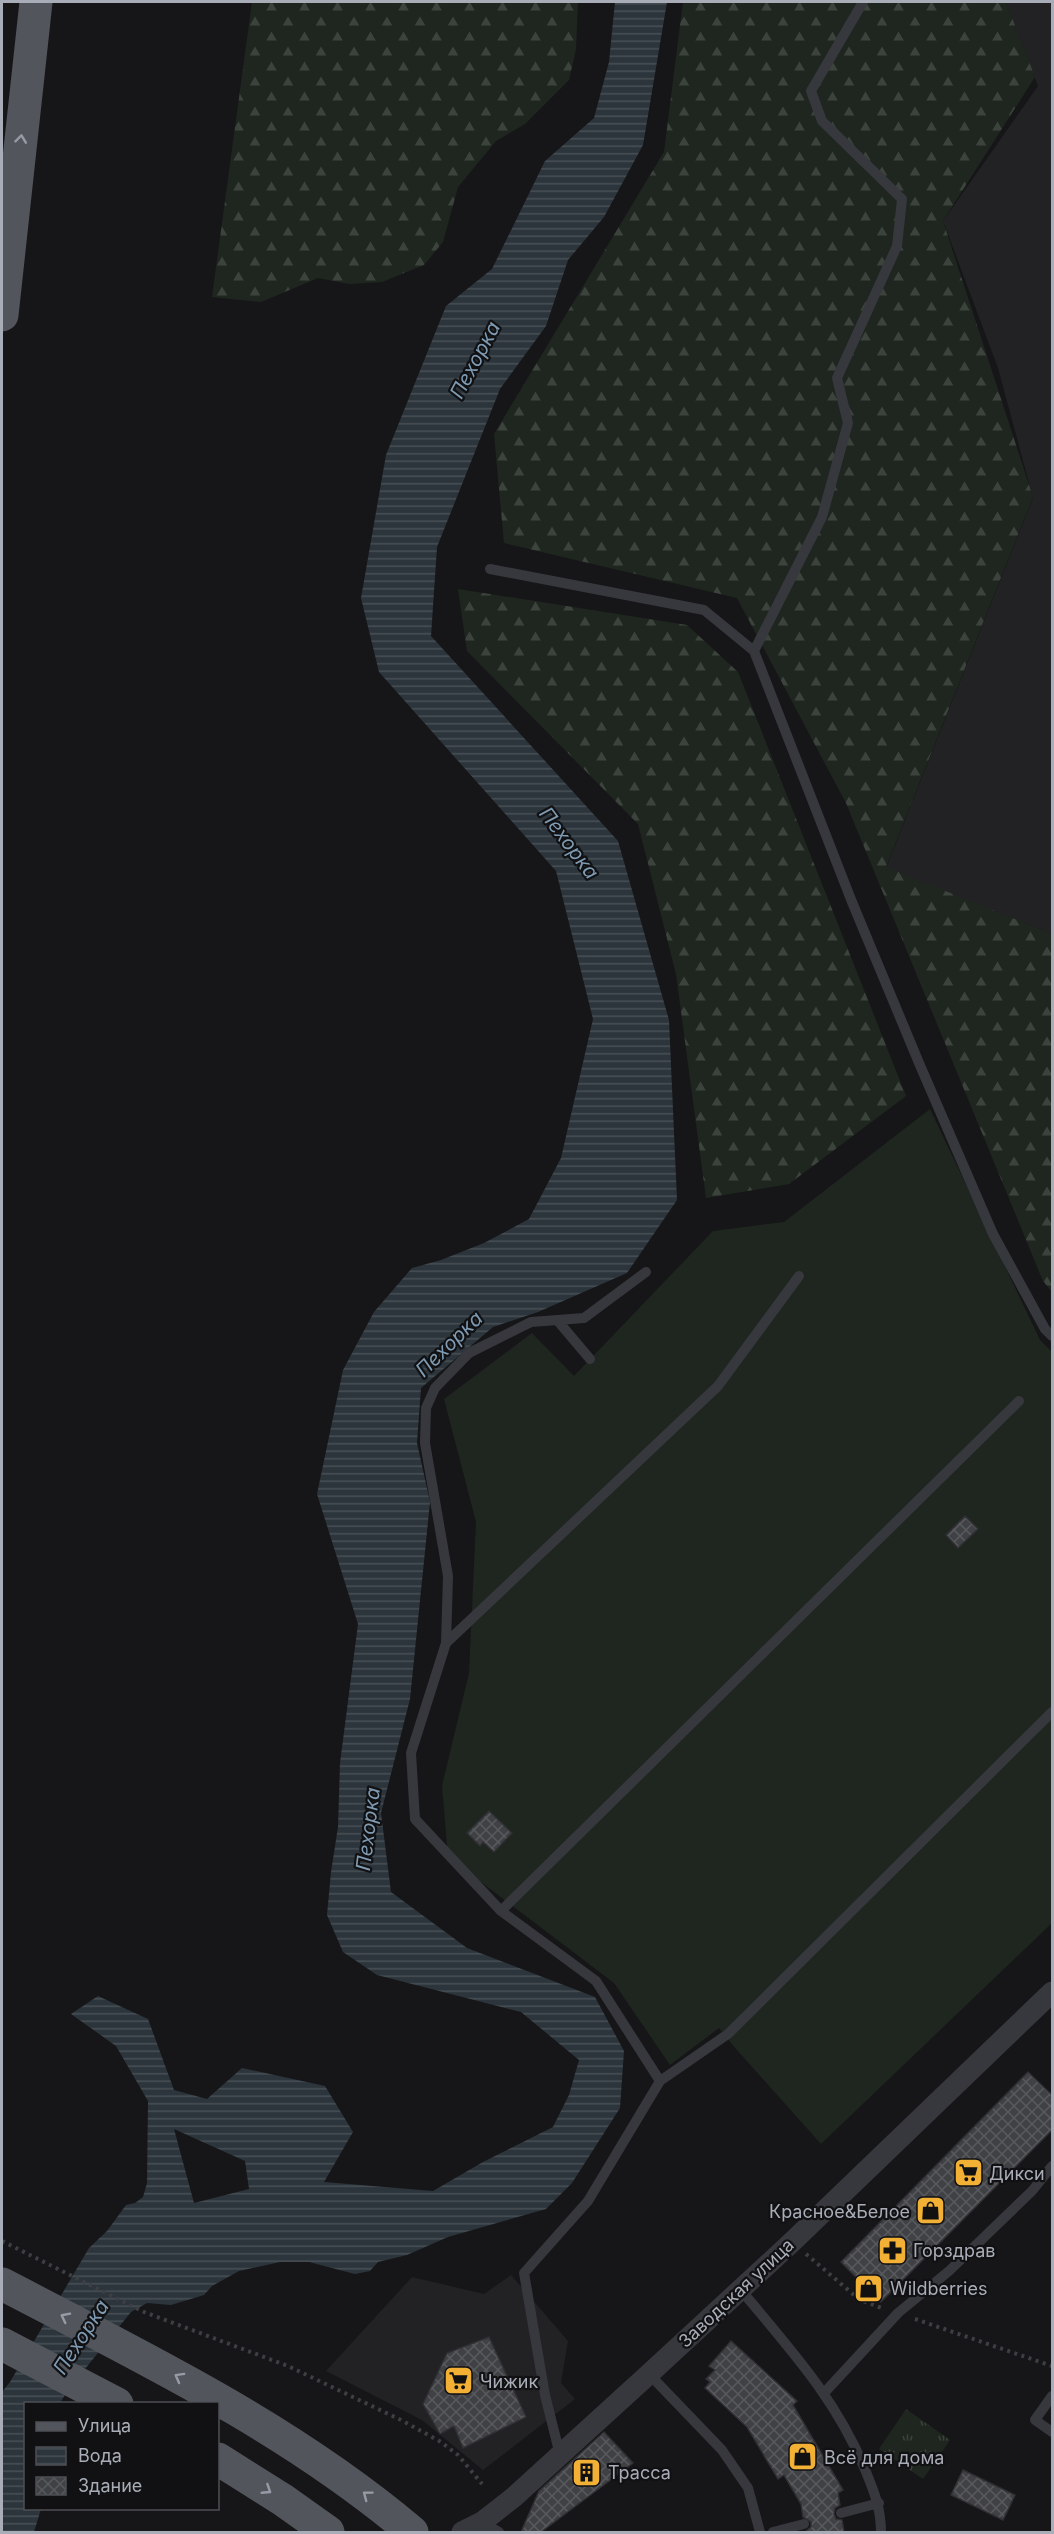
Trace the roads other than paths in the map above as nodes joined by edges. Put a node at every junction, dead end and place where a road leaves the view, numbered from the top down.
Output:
1 (36, 2) edge
2 (863, 2) edge
3 (2, 315) edge
4 (490, 569) dead end
5 (754, 651) junction
6 (646, 1272) dead end
7 (799, 1276) dead end
8 (556, 1320) junction
9 (1053, 1336) edge
10 (590, 1359) dead end
11 (1019, 1401) dead end
12 (446, 1643) junction
13 (1053, 1712) edge
14 (501, 1911) junction
15 (1053, 1992) edge
16 (660, 2080) junction
17 (1053, 2166) edge
18 (4, 2286) edge
19 (741, 2289) junction
20 (2, 2344) edge
21 (649, 2374) junction
22 (825, 2392) junction
23 (1053, 2396) edge
24 (114, 2402) edge
25 (1053, 2432) edge
26 (560, 2455) junction
27 (219, 2460) edge
28 (879, 2503) junction
29 (841, 2513) dead end
30 (804, 2524) dead end
31 (490, 2527) edge
32 (328, 2532) edge
33 (412, 2532) edge
34 (462, 2532) edge
35 (760, 2532) edge
36 (773, 2532) edge
37 (881, 2532) edge

3 -> 1 main road
2 - 5 lane
4 - 5 lane
5 - 9 lane
6 - 8 lane
7 - 12 lane
8 - 10 lane
8 - 12 lane
11 - 14 lane
12 - 14 lane
13 - 16 lane
14 - 16 lane
15 - 19 street, Заводская улица
16 - 26 lane
17 - 22 lane
33 -> 18 main road
19 - 21 street, Заводская улица
19 - 22 lane
20 - 24 main road
21 - 26 street, Заводская улица
21 - 35 lane
22 - 28 lane
23 - 25 lane
26 - 31 street, Заводская улица
27 -> 32 main road
28 - 29 lane
28 - 37 lane
30 - 36 lane
31 - 34 street, Заводская улица

